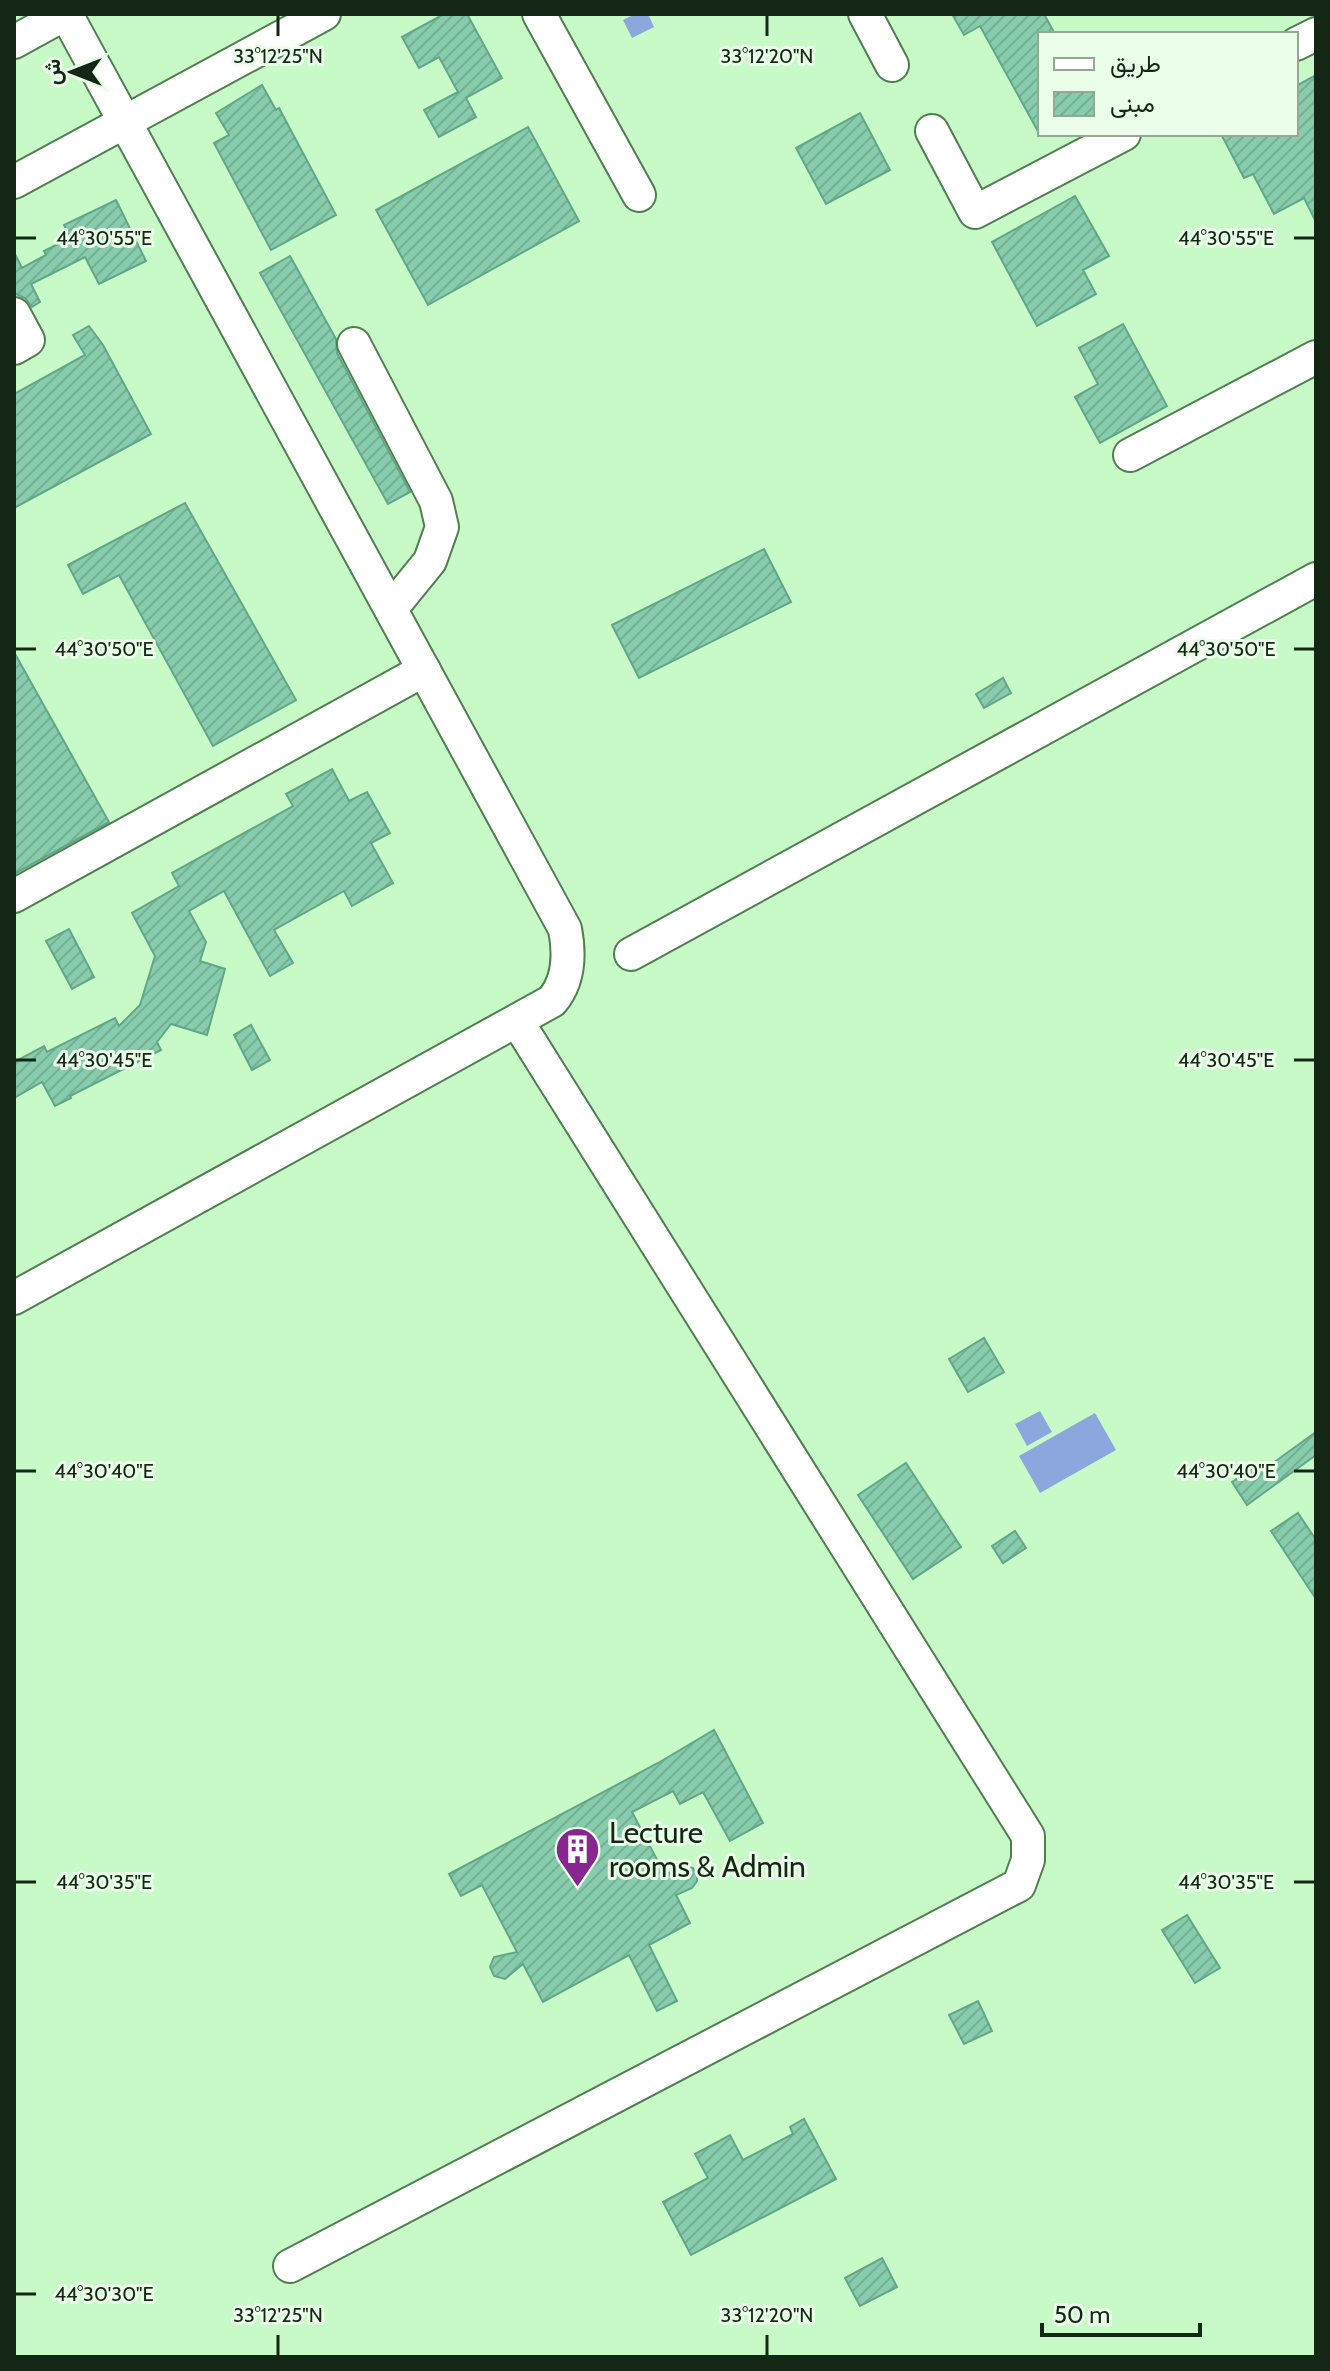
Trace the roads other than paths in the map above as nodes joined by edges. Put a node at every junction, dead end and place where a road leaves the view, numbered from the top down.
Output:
1 (66, 14) edge
2 (324, 14) edge
3 (539, 14) edge
4 (865, 14) edge
5 (1316, 34) edge
6 (14, 42) edge
7 (1298, 43) edge
8 (892, 65) dead end
9 (125, 122) junction
10 (932, 131) dead end
11 (1120, 136) edge
12 (14, 182) edge
13 (639, 195) dead end
14 (14, 314) edge
15 (354, 344) dead end
16 (14, 348) edge
17 (1316, 357) edge
18 (1130, 455) dead end
19 (1316, 579) edge
20 (391, 609) junction
21 (424, 670) junction
22 (14, 896) edge
23 (631, 954) dead end
24 (517, 1021) junction
25 (14, 1298) edge
26 (290, 2266) dead end

1 - 6 lane
1 - 9 lane
2 - 9 lane
3 - 13 lane
4 - 8 lane
5 - 7 lane
9 - 12 lane
9 - 20 lane
10 - 11 lane
14 - 16 lane
15 - 20 lane
17 - 18 lane
19 - 23 lane
20 - 21 lane
21 - 22 lane
21 - 24 lane
24 - 25 lane
24 - 26 lane

